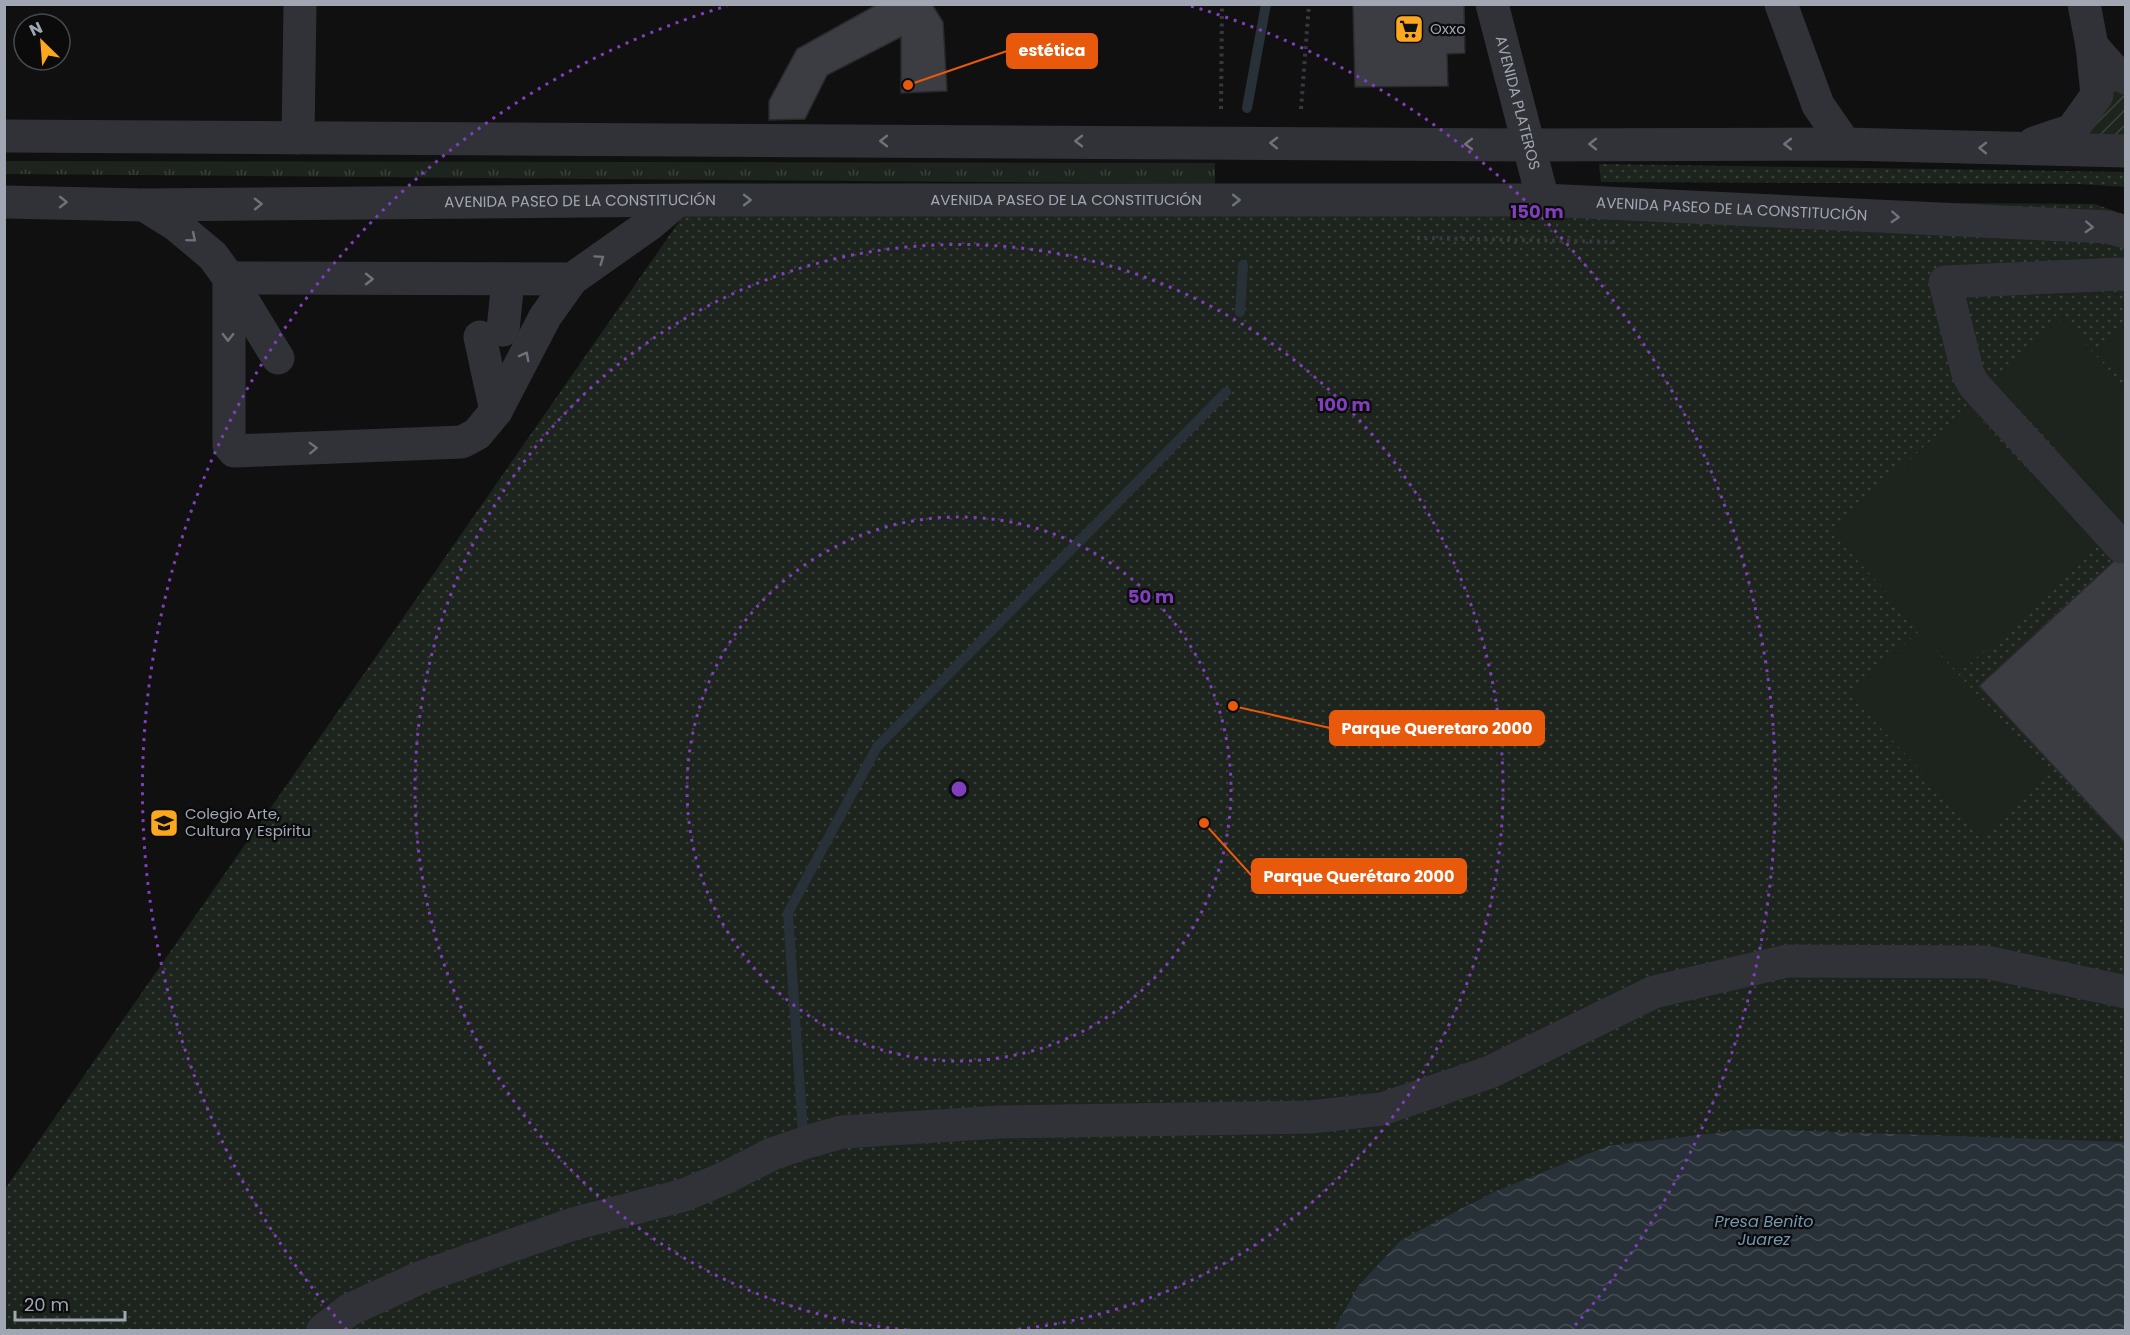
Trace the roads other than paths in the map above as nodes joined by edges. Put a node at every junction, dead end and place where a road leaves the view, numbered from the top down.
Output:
1 (300, 4) edge
2 (1492, 4) edge
3 (1781, 4) edge
4 (2084, 4) edge
5 (2092, 46) junction
6 (2126, 78) edge
7 (4, 136) edge
8 (298, 138) junction
9 (1845, 144) junction
10 (1528, 145) junction
11 (2018, 148) junction
12 (2126, 151) edge
13 (1543, 200) junction
14 (676, 201) junction
15 (4, 202) edge
16 (144, 205) junction
17 (2126, 232) edge
18 (2126, 275) edge
19 (229, 278) junction
20 (572, 279) junction
21 (508, 280) junction
22 (278, 358) dead end
23 (496, 411) junction
24 (2122, 547) dead end
25 (2125, 992) edge
26 (323, 1330) edge

1 - 8 street
2 - 10 street, AVENIDA PLATEROS
3 - 9 street
4 - 5 street
5 - 6 street
5 - 11 street
7 - 8 street
10 -> 8 street
9 -> 10 street
11 -> 9 street
10 - 13 street, AVENIDA PLATEROS
11 - 12 street
14 -> 13 street, AVENIDA PASEO DE LA CONSTITUCIÓN
13 -> 17 street, AVENIDA PASEO DE LA CONSTITUCIÓN
16 -> 14 street, AVENIDA PASEO DE LA CONSTITUCIÓN
20 -> 14 street
15 -> 16 street, AVENIDA PASEO DE LA CONSTITUCIÓN
16 -> 19 street
18 - 24 street
19 -> 21 street
19 - 22 street
19 -> 23 street
20 - 21 street
23 -> 20 street
21 - 23 street
25 - 26 street

